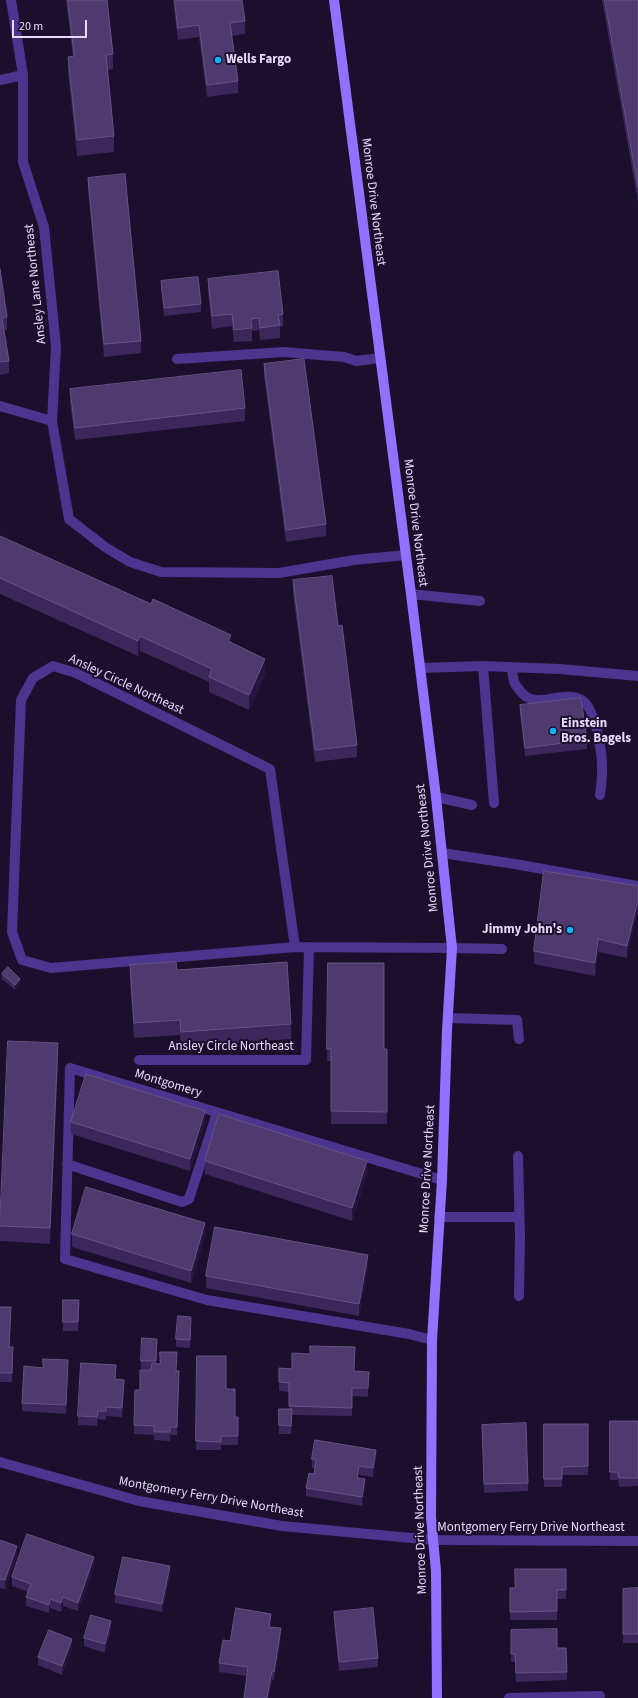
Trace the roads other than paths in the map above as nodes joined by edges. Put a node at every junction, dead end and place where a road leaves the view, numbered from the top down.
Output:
1 (11, 0) edge
2 (334, 0) edge
3 (23, 75) junction
4 (0, 80) edge
5 (380, 358) junction
6 (177, 359) dead end
7 (0, 406) edge
8 (52, 421) junction
9 (406, 555) junction
10 (411, 594) junction
11 (480, 602) dead end
12 (483, 666) junction
13 (420, 668) junction
14 (512, 668) junction
15 (638, 676) edge
16 (600, 795) dead end
17 (436, 797) junction
18 (494, 803) dead end
19 (472, 805) dead end
20 (442, 854) junction
21 (638, 886) edge
22 (294, 947) junction
23 (309, 947) junction
24 (452, 948) junction
25 (502, 949) dead end
26 (448, 1018) junction
27 (519, 1039) dead end
28 (139, 1060) dead end
29 (217, 1112) junction
30 (518, 1156) dead end
31 (68, 1164) junction
32 (442, 1180) junction
33 (439, 1216) junction
34 (519, 1217) junction
35 (519, 1296) dead end
36 (432, 1340) junction
37 (0, 1462) edge
38 (433, 1540) junction
39 (638, 1541) edge
40 (600, 1696) dead end
41 (437, 1698) edge
42 (509, 1698) edge

1 - 3 street, Ansley Lane Northeast
2 - 5 main road, Monroe Drive Northeast
3 - 4 street
3 - 8 street, Ansley Lane Northeast
5 - 6 street
5 - 9 main road, Monroe Drive Northeast
7 - 8 street
8 - 9 street, Ansley Lane Northeast
9 - 10 main road, Monroe Drive Northeast
10 - 11 street
10 - 13 main road, Monroe Drive Northeast
12 - 13 street
12 - 14 street
12 - 18 street
13 - 17 main road, Monroe Drive Northeast
14 - 15 street
14 - 16 street
17 - 19 street
17 - 20 main road, Monroe Drive Northeast
20 - 21 street
20 - 24 main road, Monroe Drive Northeast
22 - 22 street, Ansley Circle Northeast
22 - 23 street, Ansley Circle Northeast
23 - 24 street, Ansley Circle Northeast
23 - 28 street, Ansley Circle Northeast
24 - 25 street, Ansley Circle Northeast
24 - 26 main road, Monroe Drive Northeast
26 - 27 street
26 - 32 main road, Monroe Drive Northeast
29 - 31 street
29 - 31 street, Montgomery
29 - 32 street, Montgomery
30 - 34 street
31 - 36 street, Montgomery
32 - 33 main road, Monroe Drive Northeast
33 - 34 street
33 - 36 main road, Monroe Drive Northeast
34 - 35 street
36 - 38 main road, Monroe Drive Northeast
37 - 38 street, Montgomery Ferry Drive Northeast
38 - 39 street, Montgomery Ferry Drive Northeast
38 - 41 main road, Monroe Drive Northeast
40 - 42 street

